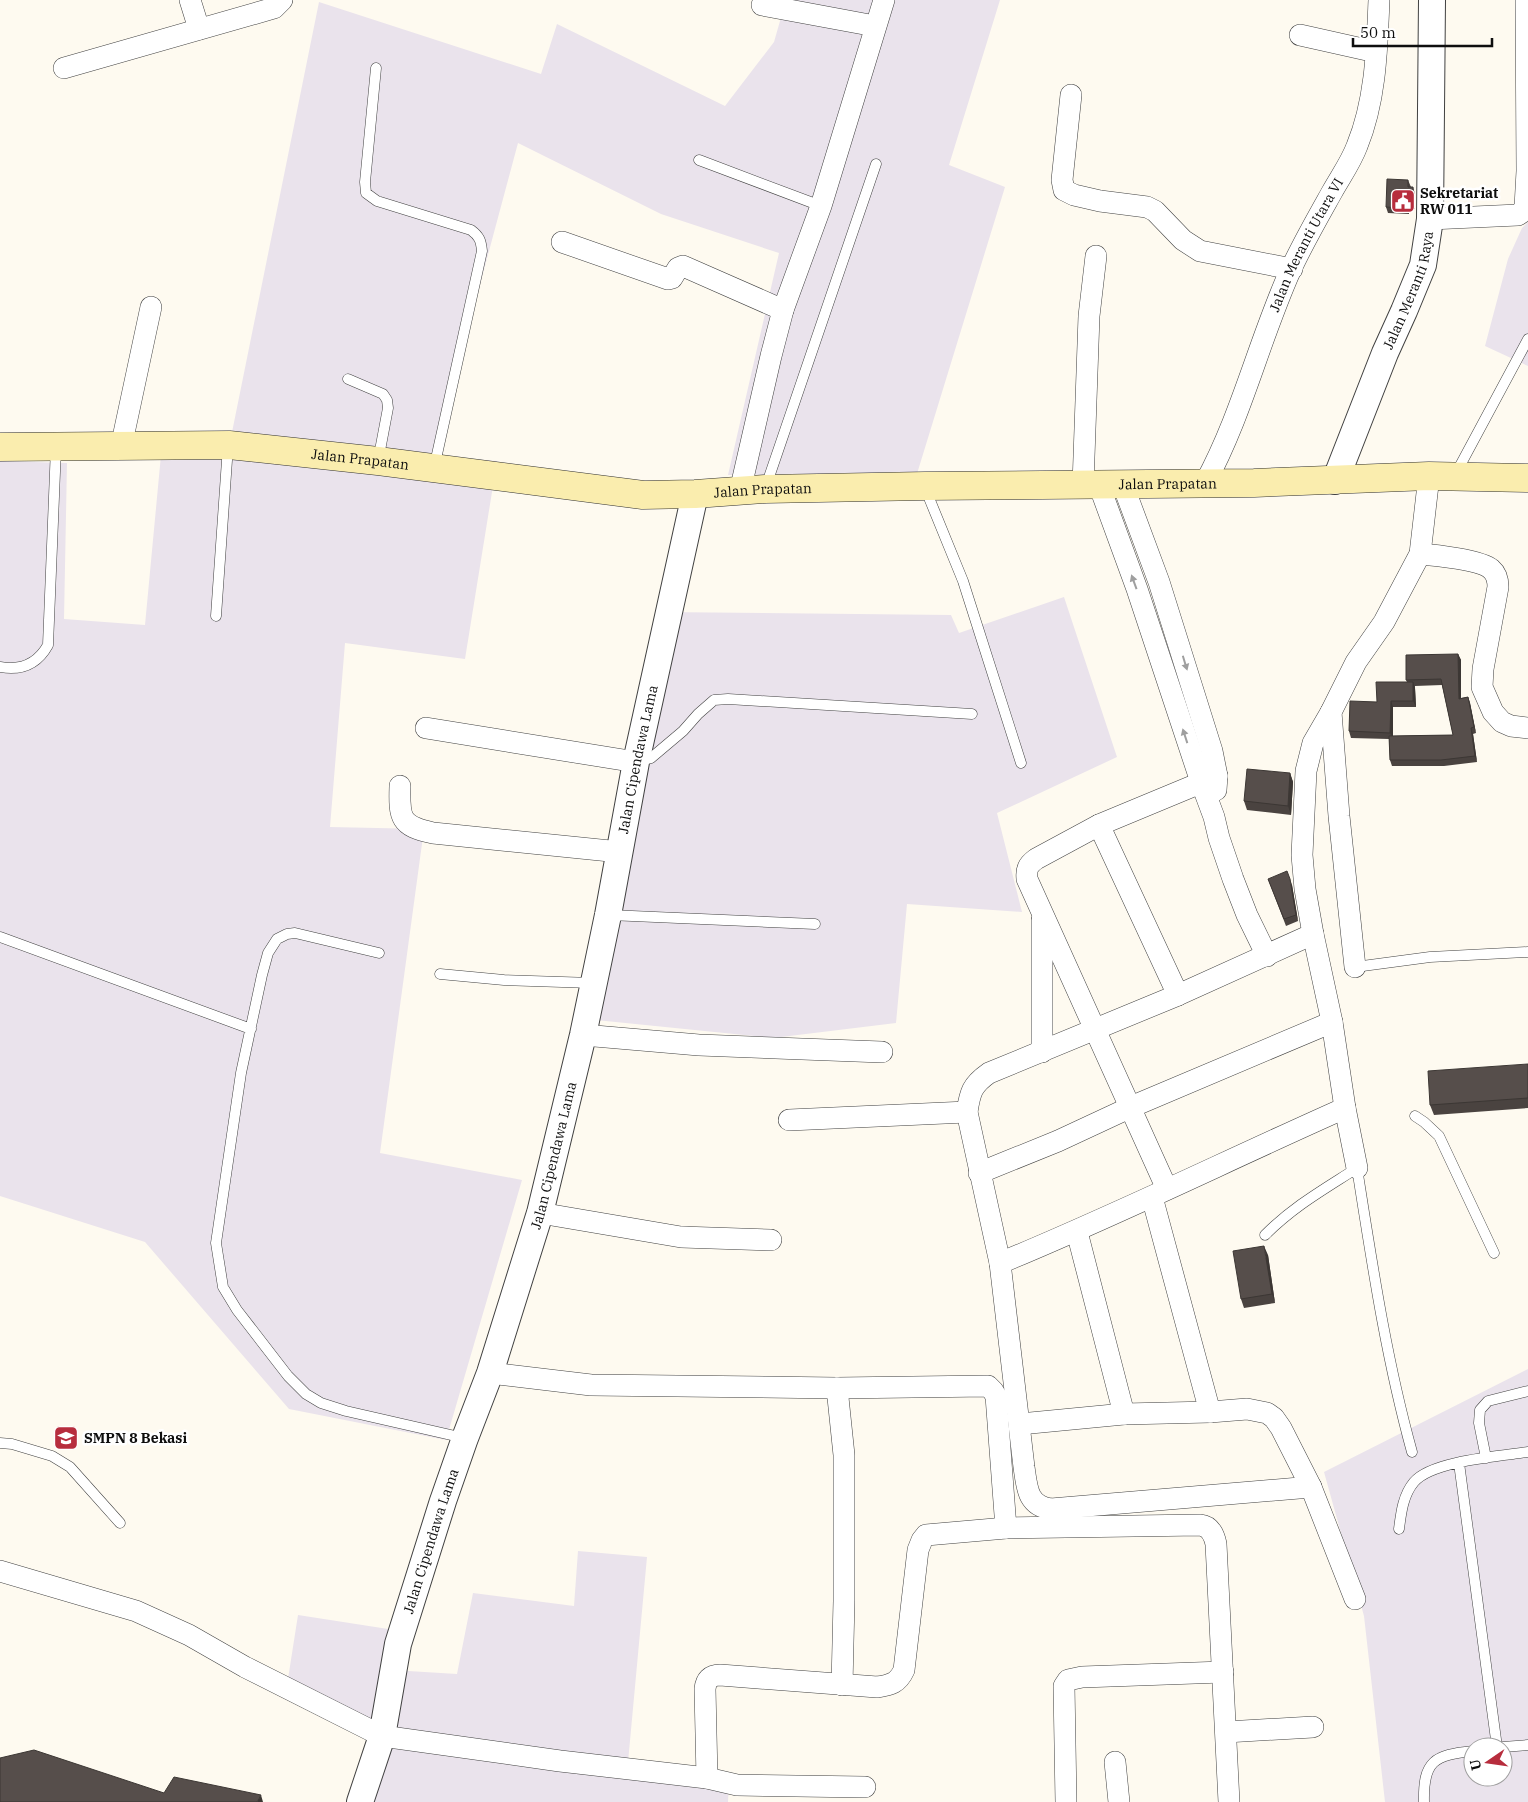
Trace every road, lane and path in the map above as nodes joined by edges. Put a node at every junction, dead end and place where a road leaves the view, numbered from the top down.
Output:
1 (190, 0) edge
2 (282, 0) edge
3 (884, 0) edge
4 (1379, 0) edge
5 (1432, 0) edge
6 (1526, 0) edge
7 (762, 5) dead end
8 (875, 26) junction
9 (199, 29) junction
10 (1300, 35) dead end
11 (1527, 49) edge
12 (1376, 52) junction
13 (64, 68) dead end
14 (376, 68) dead end
15 (1071, 95) dead end
16 (699, 160) dead end
17 (876, 164) dead end
18 (1527, 170) edge
19 (821, 206) junction
20 (1430, 219) junction
21 (562, 242) dead end
22 (1096, 256) dead end
23 (1292, 269) junction
24 (151, 307) dead end
25 (783, 310) junction
26 (1528, 339) edge
27 (348, 379) dead end
28 (228, 445) junction
29 (0, 447) edge
30 (56, 447) junction
31 (121, 447) junction
32 (378, 461) junction
33 (434, 469) junction
34 (1442, 476) junction
35 (1528, 478) edge
36 (1335, 481) junction
37 (1205, 484) junction
38 (1101, 485) junction
39 (925, 486) junction
40 (752, 490) junction
41 (695, 494) junction
42 (1420, 554) junction
43 (216, 616) dead end
44 (1176, 636) junction
45 (1154, 644) junction
46 (0, 667) edge
47 (1331, 712) junction
48 (972, 714) dead end
49 (426, 728) dead end
50 (1528, 728) edge
51 (636, 762) junction
52 (1021, 763) dead end
53 (1209, 779) junction
54 (400, 786) dead end
55 (1100, 825) junction
56 (620, 852) junction
57 (1042, 911) junction
58 (608, 915) junction
59 (815, 924) dead end
60 (1313, 934) junction
61 (0, 938) edge
62 (379, 952) dead end
63 (1528, 952) edge
64 (1267, 956) junction
65 (1355, 967) joint
66 (440, 974) dead end
67 (594, 983) junction
68 (1178, 995) junction
69 (1332, 1022) junction
70 (251, 1029) junction
71 (1096, 1030) junction
72 (583, 1035) junction
73 (882, 1052) dead end
74 (1042, 1052) junction
75 (1132, 1107) junction
76 (1345, 1108) junction
77 (967, 1112) junction
78 (1415, 1116) dead end
79 (789, 1120) dead end
80 (1357, 1168) junction
81 (980, 1173) junction
82 (1160, 1193) junction
83 (540, 1213) junction
84 (1078, 1232) junction
85 (1265, 1235) dead end
86 (771, 1240) dead end
87 (1494, 1253) dead end
88 (1000, 1263) junction
89 (490, 1372) junction
90 (837, 1388) junction
91 (1528, 1391) edge
92 (1210, 1412) junction
93 (1124, 1414) junction
94 (1020, 1424) junction
95 (465, 1438) junction
96 (0, 1443) edge
97 (1412, 1452) dead end
98 (1528, 1452) edge
99 (1486, 1458) junction
100 (1459, 1462) junction
101 (1311, 1487) junction
102 (120, 1523) dead end
103 (1006, 1528) junction
104 (1399, 1530) dead end
105 (0, 1572) edge
106 (1355, 1600) dead end
107 (1223, 1672) junction
108 (842, 1684) junction
109 (1313, 1727) dead end
110 (1226, 1732) junction
111 (382, 1736) junction
112 (1496, 1737) edge
113 (1528, 1745) edge
114 (1513, 1746) edge
115 (1463, 1753) edge
116 (1115, 1762) dead end
117 (707, 1778) junction
118 (865, 1787) dead end
119 (737, 1794) edge
120 (360, 1802) edge
121 (1066, 1802) edge
122 (1119, 1802) edge
123 (1229, 1802) edge
124 (1424, 1802) edge

1 - 9 street
2 - 9 street
3 - 8 street
4 - 12 street, Jalan Meranti Utara VI
5 - 20 street, Jalan Meranti Raya
6 - 11 street
7 - 8 street
8 - 19 street
9 - 13 street
10 - 12 street
11 - 18 street
12 - 23 street, Jalan Meranti Utara VI
14 - 33 lane
15 - 23 street
16 - 19 lane
17 - 40 lane
18 - 20 street
19 - 25 street
20 - 36 street, Jalan Meranti Raya
21 - 25 street
22 - 38 street
23 - 37 street, Jalan Meranti Utara VI
24 - 31 street
25 - 40 street
26 - 34 lane
27 - 32 lane
28 - 31 main road, Jalan Prapatan
28 - 32 main road, Jalan Prapatan
28 - 43 lane
29 - 30 main road, Jalan Prapatan
30 - 31 main road, Jalan Prapatan
30 - 46 lane
32 - 33 main road, Jalan Prapatan
33 - 41 main road, Jalan Prapatan
34 - 35 main road, Jalan Prapatan
34 - 36 main road, Jalan Prapatan
34 - 42 street
36 - 37 main road, Jalan Prapatan
37 - 38 main road, Jalan Prapatan
38 - 39 main road, Jalan Prapatan
38 - 44 street
45 -> 38 street
39 - 40 main road, Jalan Prapatan
39 - 52 lane
40 - 41 main road, Jalan Prapatan
41 - 51 street, Jalan Cipendawa Lama
42 - 47 street
42 - 50 street
44 - 45 street
44 -> 53 street
53 -> 45 street
47 - 60 street
47 - 65 street
48 - 51 lane
49 - 51 street
51 - 56 street, Jalan Cipendawa Lama
53 - 55 street
53 - 64 street
54 - 56 street
55 - 57 street
55 - 68 street
56 - 58 street, Jalan Cipendawa Lama
57 - 71 street
57 - 74 street
58 - 59 lane
58 - 67 street, Jalan Cipendawa Lama
60 - 64 street
60 - 69 street
61 - 70 lane
62 - 70 lane
63 - 65 lane
64 - 68 street
66 - 67 lane
67 - 72 street, Jalan Cipendawa Lama
68 - 71 street
69 - 75 street
69 - 76 street
70 - 95 lane
71 - 74 street
71 - 75 street
72 - 73 street
72 - 83 street, Jalan Cipendawa Lama
74 - 77 street
75 - 81 street
75 - 82 street
76 - 80 street
76 - 82 street
77 - 79 street
77 - 81 street
78 - 87 lane
80 - 85 lane
80 - 97 lane
81 - 88 street
82 - 84 street
82 - 92 street
83 - 86 street
83 - 89 street, Jalan Cipendawa Lama
84 - 88 street
84 - 93 street
88 - 94 street
89 - 90 street
89 - 95 street, Jalan Cipendawa Lama
90 - 103 street
90 - 108 street
91 - 99 lane
92 - 93 street
92 - 101 street
93 - 94 street
94 - 101 street
95 - 111 street, Jalan Cipendawa Lama
96 - 102 lane
98 - 99 lane
99 - 100 lane
100 - 104 lane
100 - 112 lane
101 - 106 street
103 - 107 street
103 - 108 street
105 - 111 street
107 - 110 street
107 - 121 street
108 - 117 street
109 - 110 street
110 - 123 street
111 - 117 street
111 - 120 street, Jalan Cipendawa Lama
113 - 114 lane
115 - 124 lane
116 - 122 street
117 - 119 street
118 - 119 street

